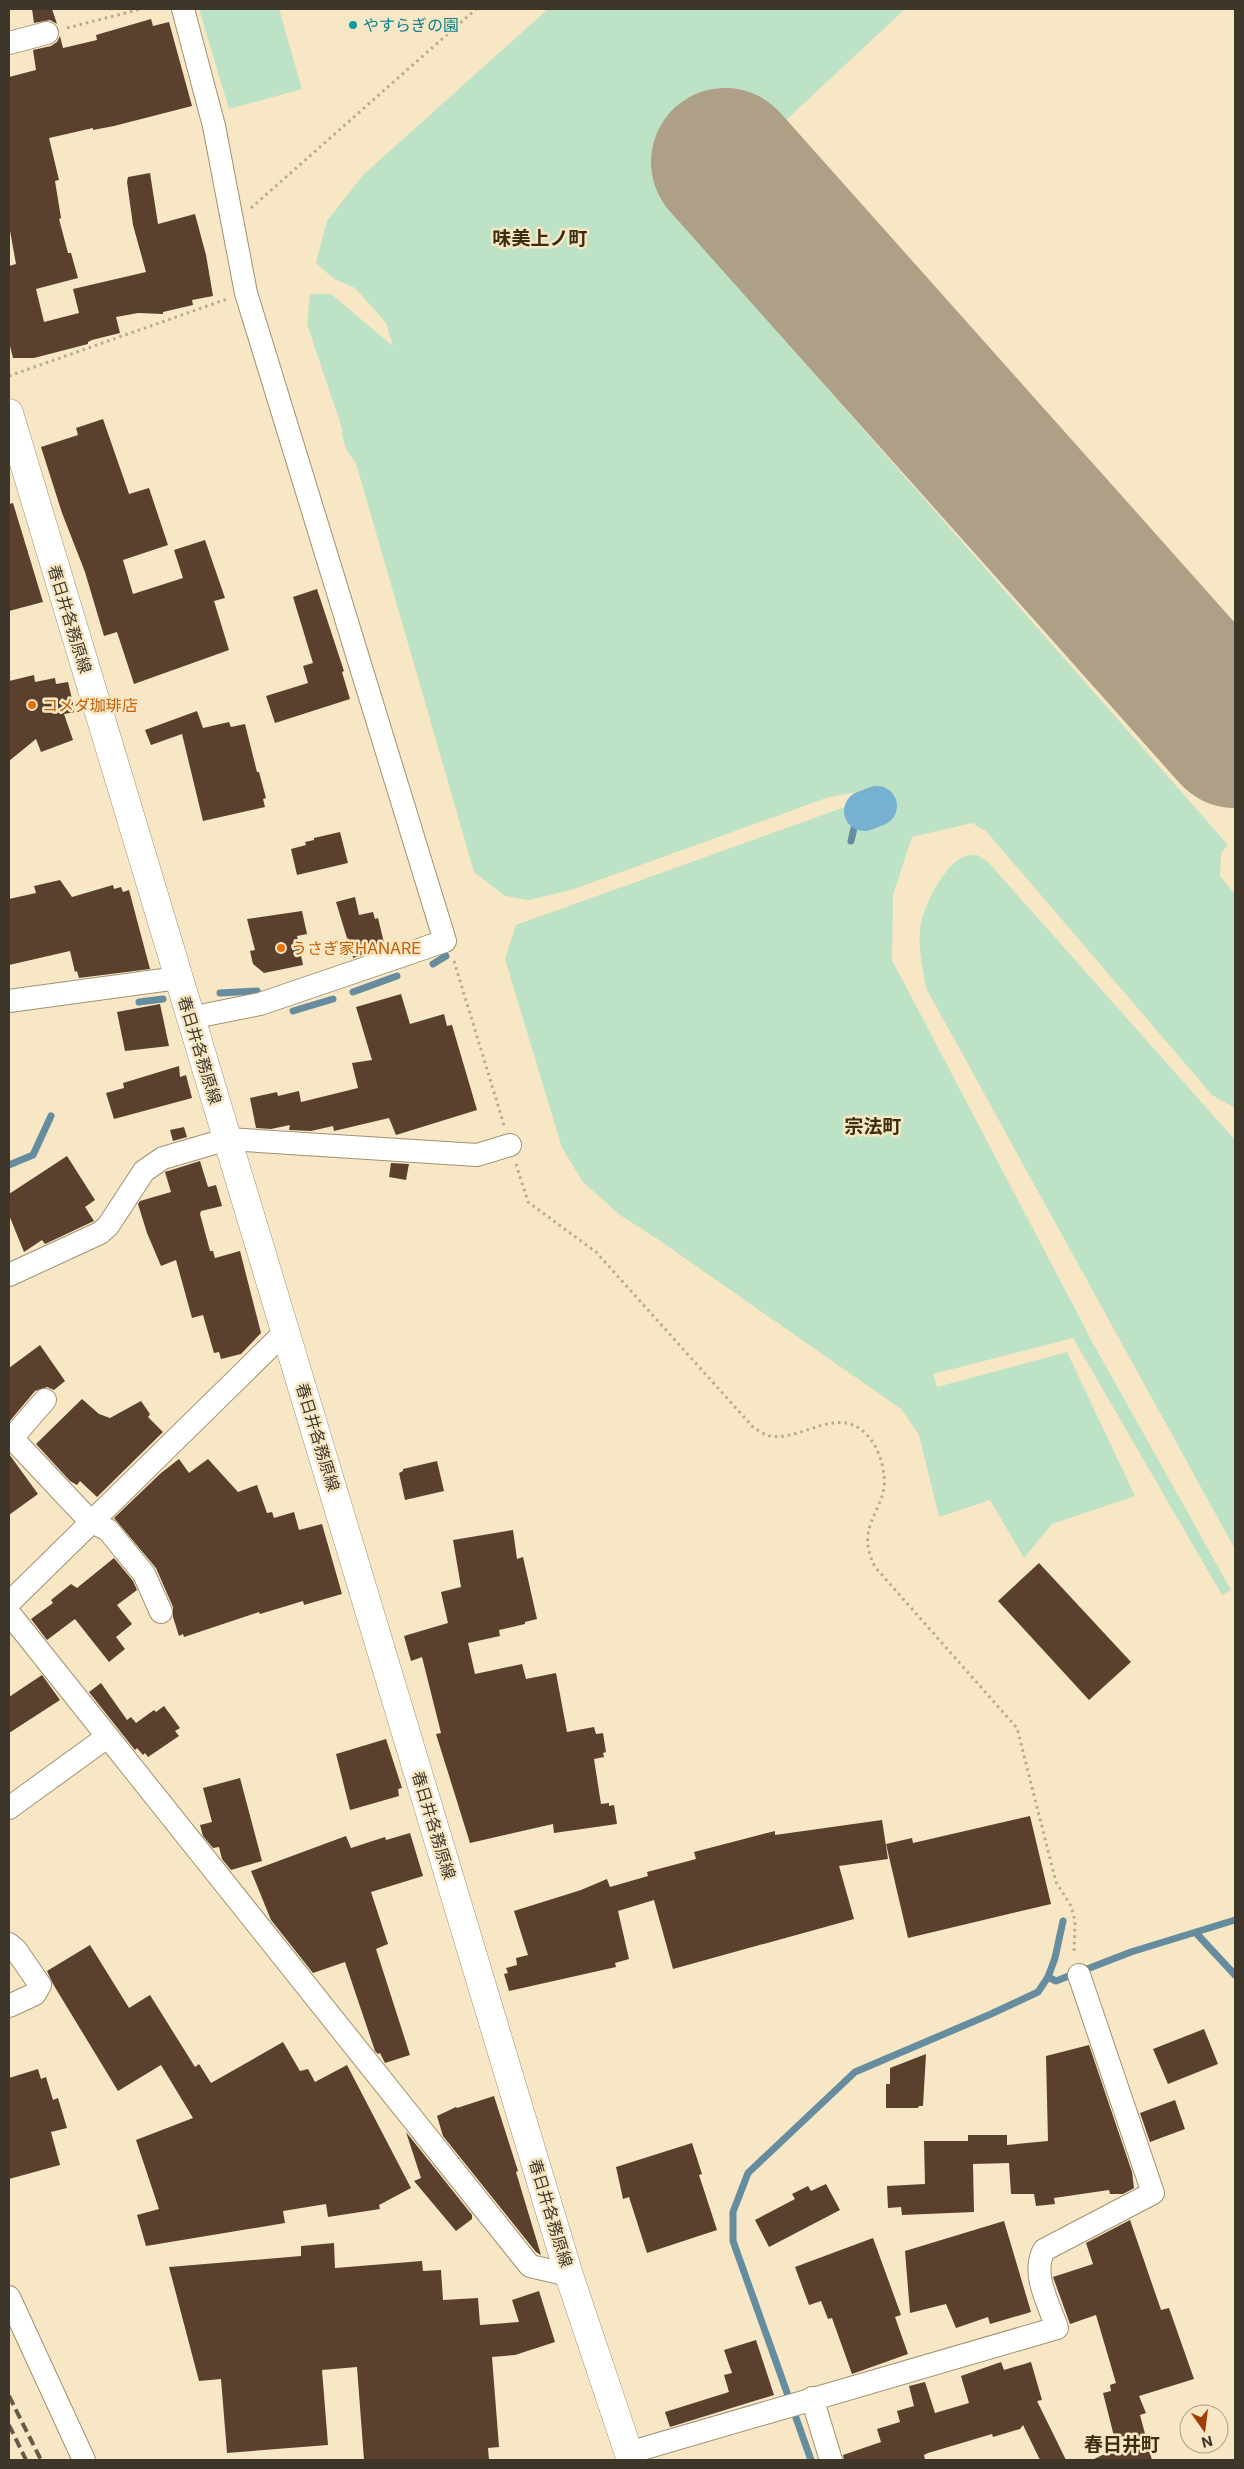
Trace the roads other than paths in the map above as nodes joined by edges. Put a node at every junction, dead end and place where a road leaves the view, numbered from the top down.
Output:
1 (183, 9) edge
2 (47, 33) road end
3 (9, 43) edge
4 (9, 413) edge
5 (178, 978) junction
6 (9, 1001) edge
7 (190, 1018) junction
8 (228, 1139) junction
9 (510, 1145) road end
10 (9, 1275) edge
11 (286, 1331) junction
12 (45, 1400) dead end
13 (90, 1521) junction
14 (9, 1603) edge
15 (161, 1612) dead end
16 (9, 1614) edge
17 (107, 1737) junction
18 (9, 1808) edge
19 (9, 1944) edge
20 (1078, 1975) road end
21 (9, 2006) edge
22 (569, 2275) junction
23 (9, 2297) edge
24 (812, 2398) junction
25 (629, 2456) edge
26 (84, 2460) edge
27 (832, 2460) edge

1 - 7 street
2 - 3 street
4 - 5 main road, 春日井各務原線
5 - 6 street
5 - 7 main road, 春日井各務原線
7 - 8 main road, 春日井各務原線
8 - 9 street
8 - 10 street
8 - 11 main road, 春日井各務原線
11 - 13 street
11 - 22 main road, 春日井各務原線
12 - 13 street
13 - 14 street
13 - 15 street
16 - 17 street
17 - 18 street
17 - 22 street
19 - 21 street
20 - 24 street
22 - 25 main road, 春日井各務原線
23 - 26 street
24 - 25 street
24 - 27 street

